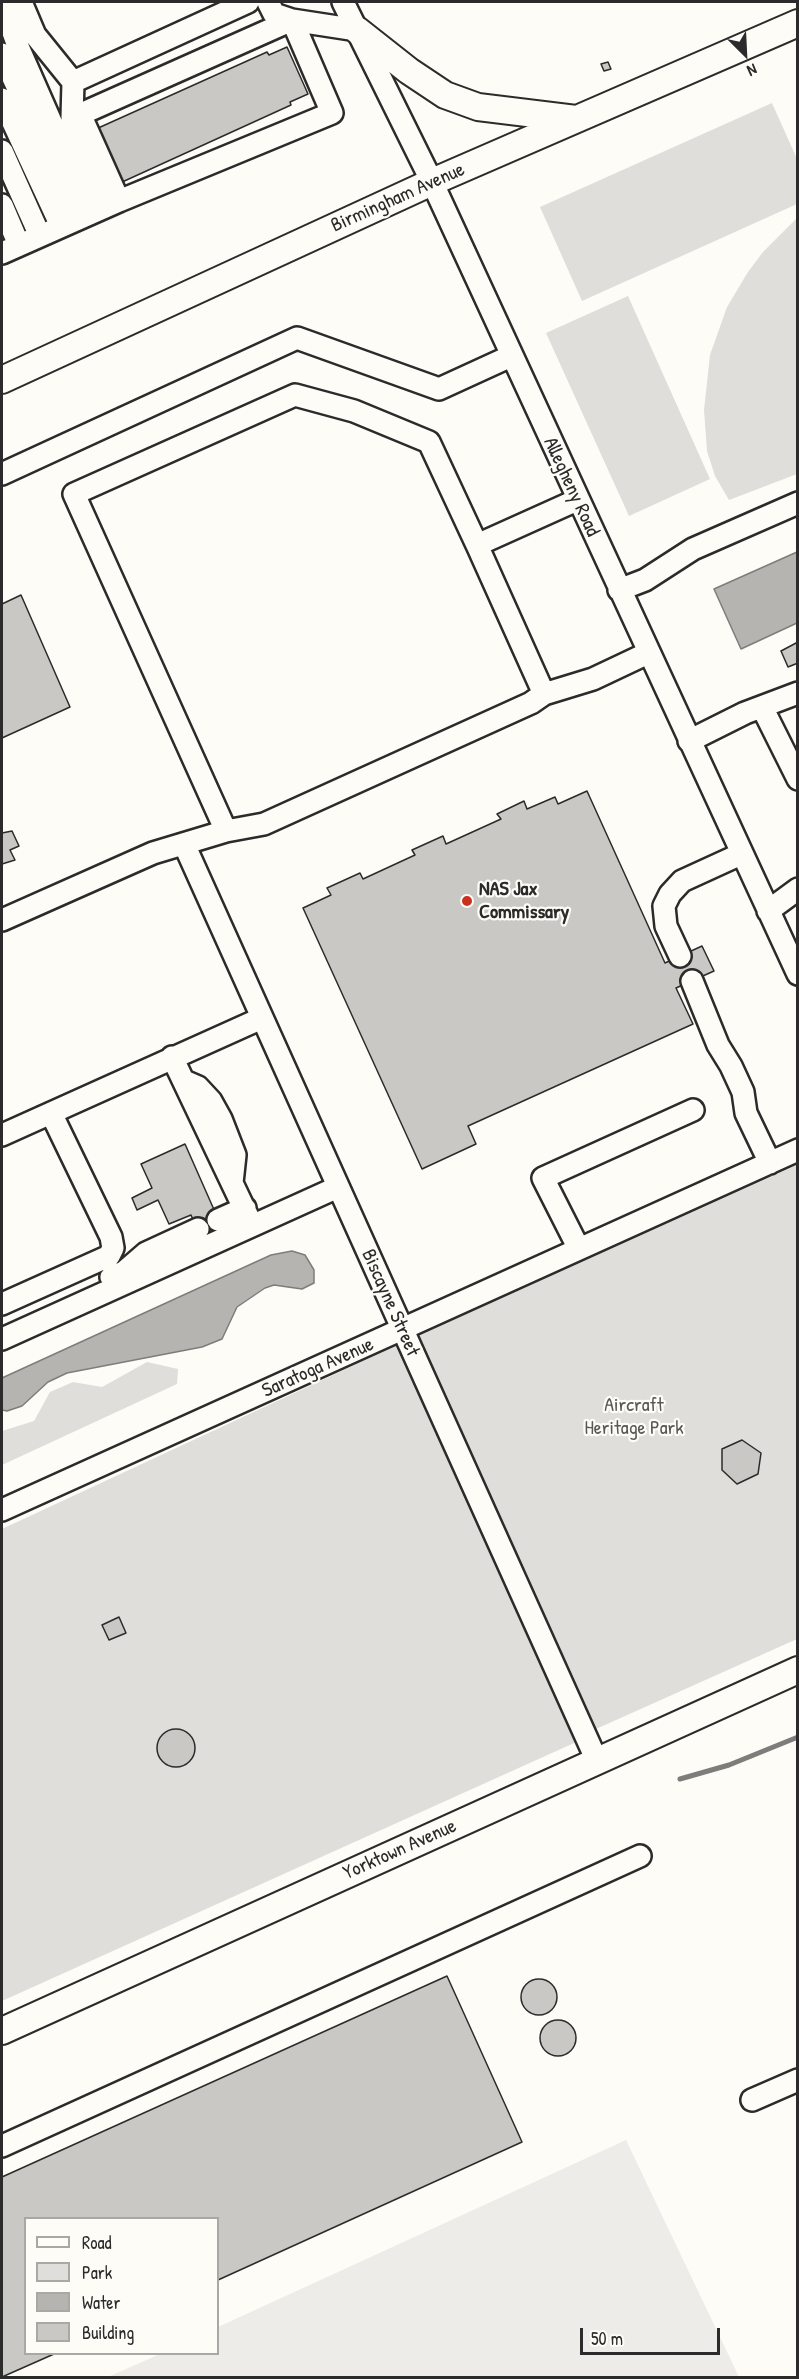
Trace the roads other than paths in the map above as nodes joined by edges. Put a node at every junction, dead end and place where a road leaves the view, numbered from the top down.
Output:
1 (2, 2) edge
2 (21, 2) edge
3 (248, 2) edge
4 (268, 2) edge
5 (343, 2) edge
6 (292, 20) junction
7 (798, 23) edge
8 (357, 30) junction
9 (2, 54) edge
10 (73, 82) junction
11 (2, 99) edge
12 (76, 116) junction
13 (576, 119) junction
14 (2, 151) edge
15 (432, 182) junction
16 (2, 205) edge
17 (91, 213) junction
18 (40, 236) junction
19 (8, 244) edge
20 (511, 356) junction
21 (2, 380) edge
22 (2, 474) edge
23 (577, 500) junction
24 (798, 503) edge
25 (477, 545) junction
26 (619, 590) junction
27 (648, 653) junction
28 (798, 693) edge
29 (544, 694) junction
30 (762, 707) junction
31 (689, 741) junction
32 (798, 779) edge
33 (226, 831) junction
34 (184, 844) junction
35 (741, 854) junction
36 (798, 889) edge
37 (768, 911) junction
38 (2, 920) edge
39 (680, 956) dead end
40 (798, 974) edge
41 (692, 981) dead end
42 (262, 1018) junction
43 (172, 1057) junction
44 (693, 1110) dead end
45 (51, 1113) junction
46 (2, 1135) edge
47 (798, 1150) edge
48 (770, 1162) junction
49 (338, 1187) junction
50 (248, 1217) junction
51 (218, 1220) dead end
52 (198, 1229) dead end
53 (579, 1249) junction
54 (2, 1304) edge
55 (61, 1312) junction
56 (403, 1329) junction
57 (2, 1339) edge
58 (2, 1510) edge
59 (798, 1670) edge
60 (597, 1761) junction
61 (640, 1856) dead end
62 (2, 2031) edge
63 (798, 2080) edge
64 (752, 2100) dead end
65 (2, 2145) edge

1 - 17 street
2 - 10 street
3 - 10 street
4 - 6 street
5 - 8 street, Allegheny Road
6 - 8 street
6 - 12 street
6 - 17 street
7 - 13 main road, Birmingham Avenue
8 - 13 main road
8 - 15 street, Allegheny Road
9 - 17 street
10 - 12 street
11 - 17 street
12 - 17 street
13 - 15 main road, Birmingham Avenue
14 - 18 street
15 - 20 street, Allegheny Road
15 - 21 main road, Birmingham Avenue
16 - 19 street
17 - 18 street
18 - 19 street
20 - 22 street
20 - 23 street, Allegheny Road
23 - 25 street
23 - 26 street, Allegheny Road
24 - 26 street
25 - 29 street
25 - 33 street
26 - 27 street, Allegheny Road
27 - 29 street
27 - 31 street, Allegheny Road
28 - 30 street
29 - 33 street
30 - 31 street
30 - 32 street
31 - 35 street, Allegheny Road
33 - 34 street
34 - 38 street
34 - 42 street, Biscayne Street
35 - 37 street, Allegheny Road
35 - 39 street
36 - 37 street
37 - 40 street, Allegheny Road
41 - 48 street
42 - 43 street
42 - 49 street, Biscayne Street
43 - 45 street
43 - 50 street
44 - 53 street
45 - 46 street
45 - 54 street
47 - 48 street, Saratoga Avenue
48 - 53 street, Saratoga Avenue
49 - 50 street
49 - 56 street, Biscayne Street
50 - 51 street
50 - 55 street
52 - 55 street
53 - 56 street, Saratoga Avenue
55 - 57 street
56 - 58 street, Saratoga Avenue
56 - 60 street, Biscayne Street
59 - 60 main road, Yorktown Avenue
60 - 62 main road, Yorktown Avenue
61 - 65 street
63 - 64 street

